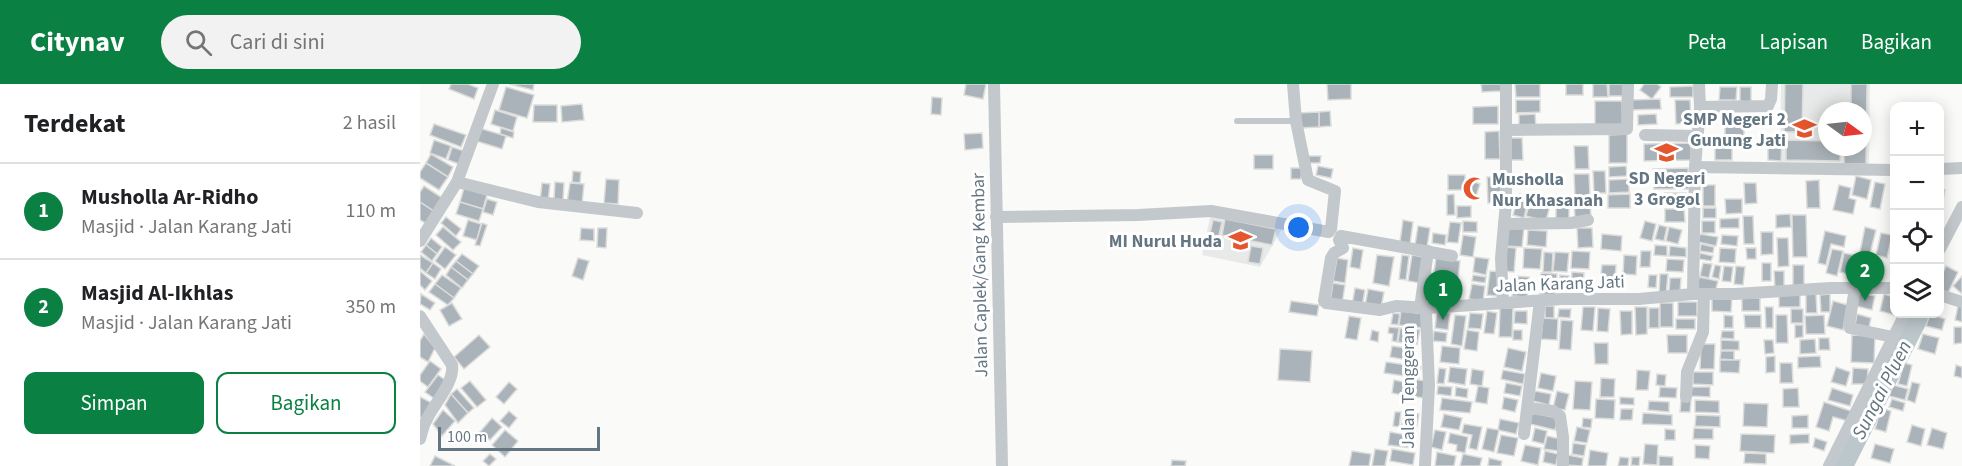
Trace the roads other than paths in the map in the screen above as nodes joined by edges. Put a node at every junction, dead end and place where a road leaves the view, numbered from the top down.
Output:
1 (493, 84) edge
2 (994, 84) edge
3 (1293, 84) edge
4 (1506, 84) edge
5 (1628, 84) edge
6 (1700, 84) edge
7 (1772, 84) edge
8 (1700, 107) junction
9 (1237, 121) dead end
10 (1296, 121) junction
11 (1506, 130) junction
12 (1645, 135) dead end
13 (1698, 136) junction
14 (1695, 167) junction
15 (1962, 168) edge
16 (1944, 169) edge
17 (1890, 170) edge
18 (457, 182) junction
19 (1962, 207) edge
20 (637, 213) dead end
21 (996, 218) junction
22 (1588, 220) dead end
23 (1504, 224) junction
24 (420, 241) edge
25 (1944, 241) edge
26 (1428, 251) junction
27 (1452, 256) dead end
28 (1855, 288) junction
29 (1890, 288) edge
30 (1698, 295) junction
31 (1944, 296) edge
32 (1540, 301) junction
33 (1962, 302) edge
34 (1503, 303) junction
35 (1424, 308) junction
36 (420, 316) edge
37 (1903, 318) edge
38 (1893, 337) junction
39 (1686, 397) dead end
40 (1528, 408) junction
41 (423, 420) edge
42 (1524, 434) dead end
43 (420, 439) edge
44 (1002, 466) edge
45 (1425, 466) edge
46 (1563, 466) edge
47 (1828, 466) edge

1 - 18 street
2 - 21 street, Jalan Caplek/Gang Kembar
3 - 10 street
4 - 11 street
5 - 11 street
6 - 8 street
7 - 8 street
8 - 13 street
9 - 10 lane
10 - 21 street
11 - 23 street
12 - 13 street
13 - 14 street
14 - 17 street
14 - 30 street
15 - 16 street
18 - 20 street
18 - 24 street
19 - 25 street
21 - 44 street, Jalan Caplek/Gang Kembar
22 - 23 street
23 - 34 street
26 - 27 street
26 - 35 street, Jalan Tenggeran
26 - 35 street, Jalan Karang Jati
28 - 29 street, Jalan Karang Jati
28 - 30 street, Jalan Karang Jati
28 - 38 street
30 - 32 street, Jalan Karang Jati
30 - 39 street
31 - 33 street
32 - 34 street, Jalan Karang Jati
32 - 40 street
34 - 35 street, Jalan Karang Jati
35 - 45 street, Jalan Tenggeran
36 - 41 street
37 - 38 street
38 - 47 street
40 - 42 street
40 - 46 street
41 - 43 street

